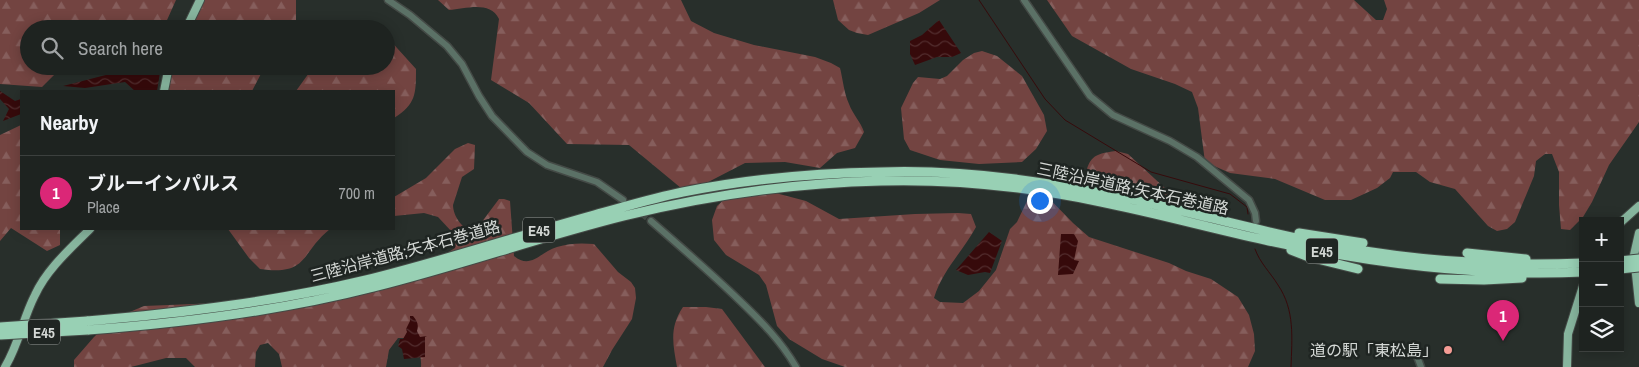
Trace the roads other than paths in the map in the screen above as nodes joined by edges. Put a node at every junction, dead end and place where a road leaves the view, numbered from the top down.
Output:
1 (200, 0) edge
2 (388, 0) edge
3 (1024, 0) edge
4 (190, 20) edge
5 (167, 75) edge
6 (164, 90) edge
7 (1100, 197) junction
8 (623, 200) tunnel mouth
9 (1639, 206) edge
10 (1200, 216) junction
11 (1624, 219) edge
12 (651, 221) tunnel mouth
13 (1256, 221) dead end
14 (89, 230) edge
15 (1639, 233) edge
16 (1266, 240) junction
17 (1363, 242) dead end
18 (1467, 253) dead end
19 (1639, 259) edge
20 (1624, 261) edge
21 (1579, 264) edge
22 (1639, 267) edge
23 (1358, 269) dead end
24 (1624, 269) edge
25 (1550, 271) junction
26 (1579, 272) edge
27 (1440, 279) dead end
28 (1579, 299) edge
29 (1639, 303) edge
30 (87, 326) junction
31 (0, 327) edge
32 (0, 335) edge
33 (1414, 348) dead end
34 (5, 367) edge
35 (796, 367) edge
36 (1421, 367) edge
37 (1567, 367) edge

1 - 4 main road
2 - 8 street
3 - 13 street
5 - 6 main road
7 - 10 highway, 三陸沿岸道路;矢本石巻道路 / E45
7 - 16 highway, 三陸沿岸道路;矢本石巻道路 / E45
7 - 30 highway, 三陸沿岸道路;矢本石巻道路 / E45
9 - 11 main road
10 - 17 highway
10 - 25 highway, 三陸沿岸道路;矢本石巻道路 / E45
12 - 35 street
14 - 34 main road
15 - 29 main road
16 - 23 highway
16 - 25 highway, 三陸沿岸道路;矢本石巻道路 / E45
18 - 25 highway
19 - 20 highway, bridge
21 - 25 highway, 三陸沿岸道路;矢本石巻道路 / E45
22 - 24 highway, bridge
25 - 26 highway
25 - 27 highway
28 - 37 main road
30 - 31 highway, 三陸沿岸道路;矢本石巻道路 / E45, bridge
30 - 32 highway, 三陸沿岸道路;矢本石巻道路 / E45, bridge
33 - 36 street

